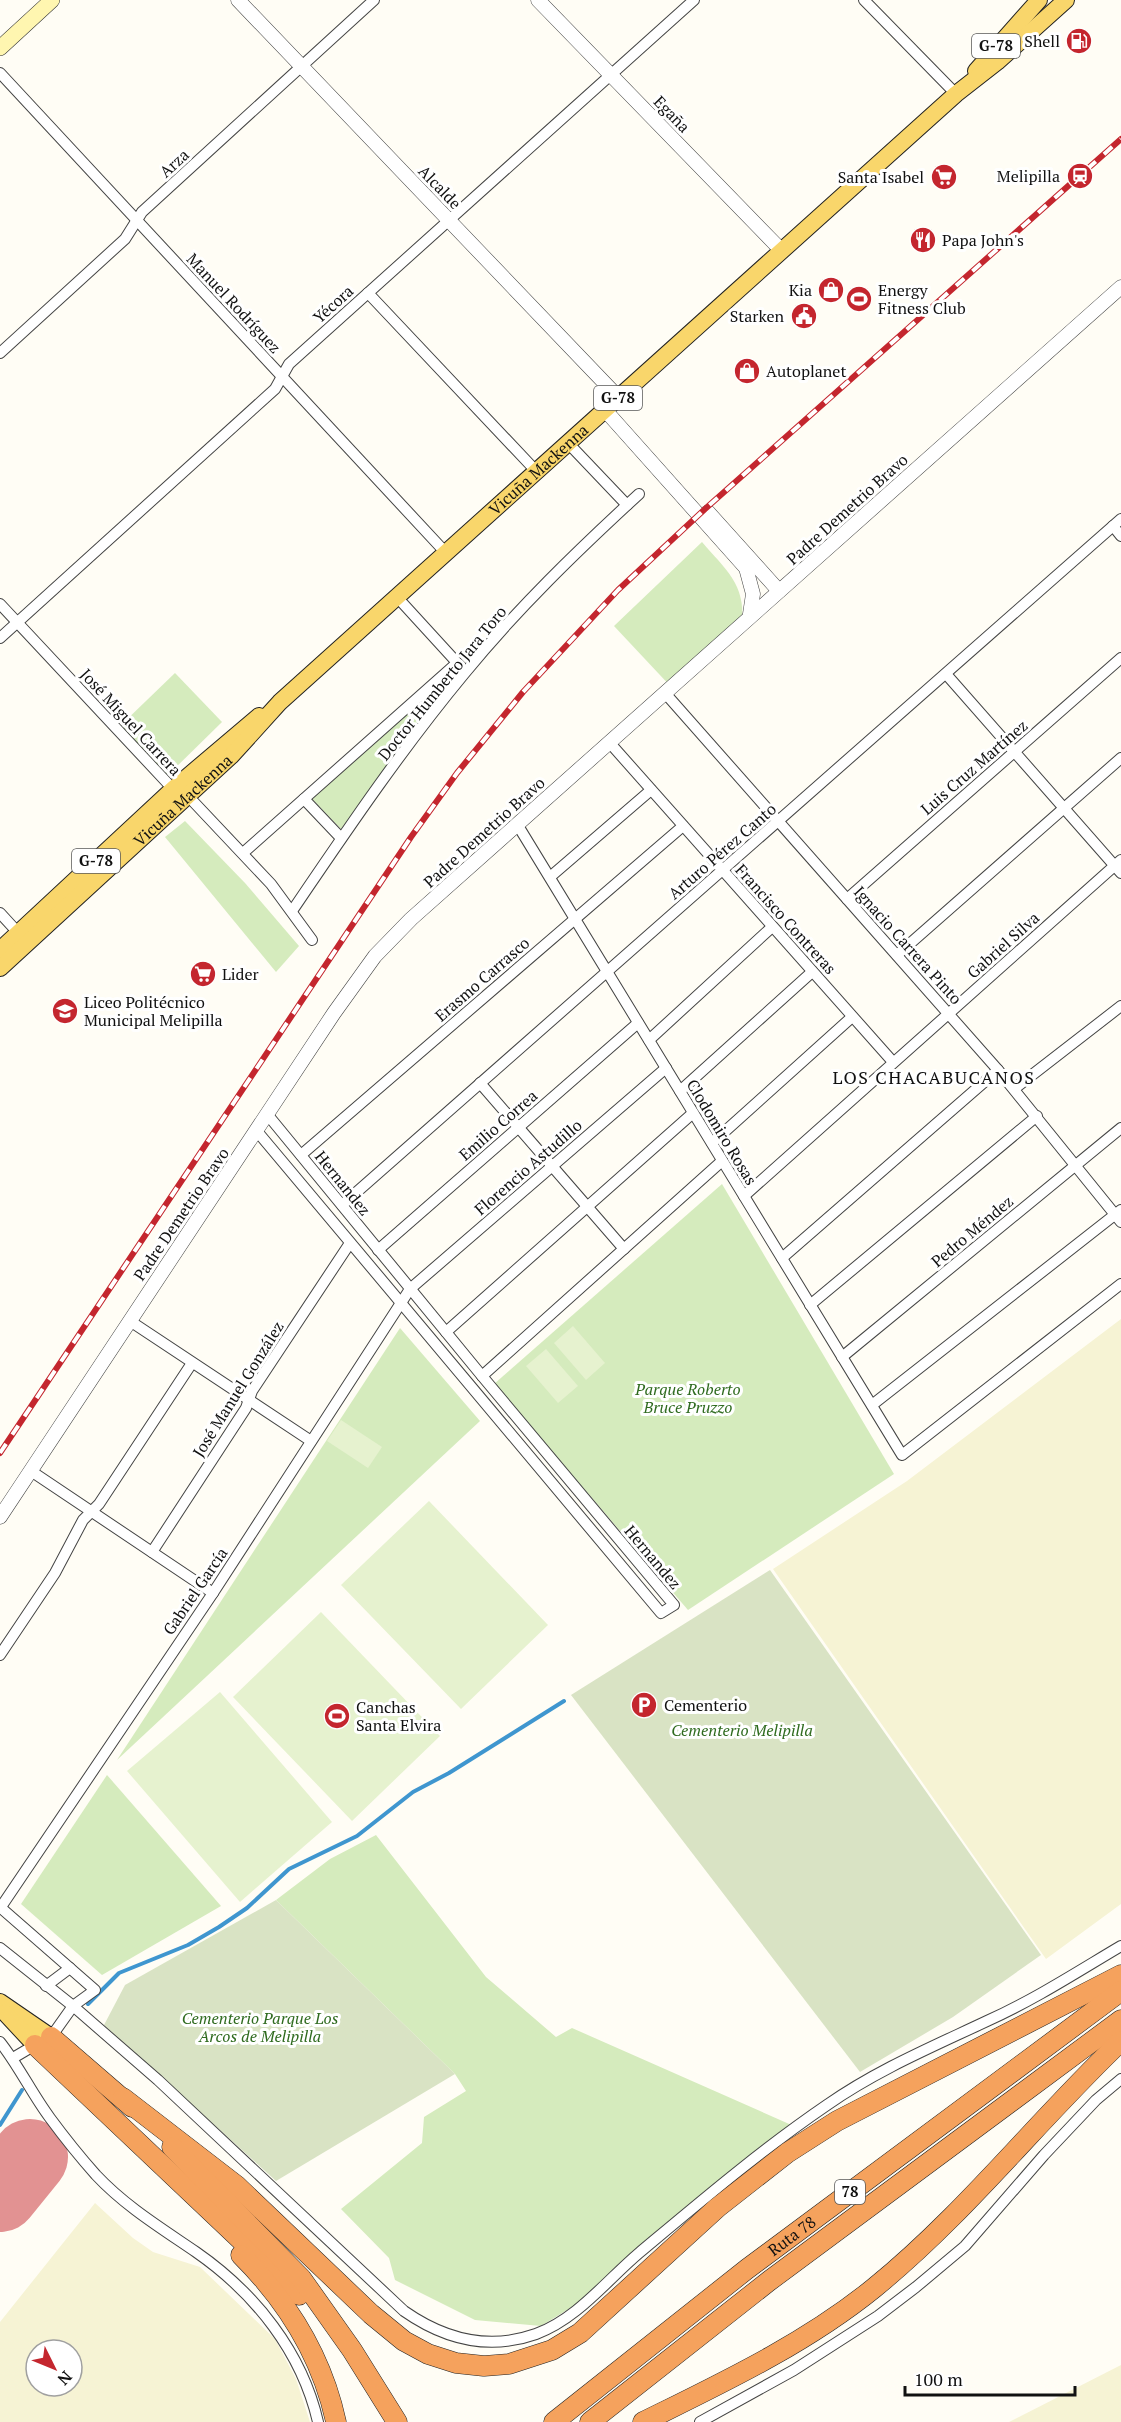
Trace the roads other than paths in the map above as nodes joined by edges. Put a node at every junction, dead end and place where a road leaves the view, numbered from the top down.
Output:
1 (52, 0) edge
2 (238, 0) edge
3 (374, 0) edge
4 (538, 0) edge
5 (694, 0) edge
6 (864, 0) edge
7 (1039, 0) edge
8 (1066, 0) edge
9 (0, 48) edge
10 (302, 66) junction
11 (0, 73) edge
12 (611, 74) junction
13 (956, 94) junction
14 (449, 220) junction
15 (137, 221) junction
16 (782, 251) junction
17 (1121, 287) edge
18 (368, 293) junction
19 (0, 353) edge
20 (282, 377) junction
21 (612, 404) junction
22 (568, 443) junction
23 (536, 471) junction
24 (639, 494) dead end
25 (627, 505) junction
26 (1117, 522) edge
27 (1121, 537) edge
28 (446, 553) junction
29 (779, 591) junction
30 (397, 597) junction
31 (0, 604) edge
32 (750, 614) junction
33 (17, 622) junction
34 (0, 638) edge
35 (1121, 658) edge
36 (458, 663) junction
37 (465, 672) junction
38 (946, 674) junction
39 (665, 693) junction
40 (609, 742) junction
41 (1015, 752) junction
42 (1121, 758) edge
43 (651, 790) junction
44 (181, 793) junction
45 (304, 799) junction
46 (1064, 808) junction
47 (779, 822) junction
48 (517, 824) junction
49 (683, 826) junction
50 (342, 838) junction
51 (243, 853) junction
52 (1119, 866) edge
53 (723, 871) junction
54 (550, 877) junction
55 (847, 899) junction
56 (292, 911) junction
57 (0, 913) edge
58 (575, 919) junction
59 (772, 927) junction
60 (23, 938) junction
61 (312, 940) dead end
62 (0, 950) edge
63 (897, 955) junction
64 (0, 968) edge
65 (607, 971) junction
66 (812, 972) junction
67 (1121, 1006) edge
68 (948, 1013) junction
69 (852, 1017) junction
70 (638, 1023) junction
71 (649, 1040) junction
72 (893, 1062) junction
73 (666, 1068) junction
74 (998, 1070) junction
75 (480, 1083) junction
76 (1014, 1089) junction
77 (680, 1091) junction
78 (693, 1113) junction
79 (267, 1114) junction
80 (1037, 1116) junction
81 (519, 1127) junction
82 (1121, 1128) edge
83 (256, 1130) junction
84 (712, 1143) junction
85 (301, 1155) junction
86 (722, 1161) junction
87 (1075, 1165) junction
88 (552, 1166) junction
89 (744, 1196) junction
90 (342, 1205) junction
91 (587, 1206) junction
92 (1119, 1215) edge
93 (351, 1243) junction
94 (624, 1249) junction
95 (378, 1250) junction
96 (782, 1258) junction
97 (1121, 1284) edge
98 (410, 1289) junction
99 (400, 1302) junction
100 (810, 1305) junction
101 (130, 1321) junction
102 (446, 1332) junction
103 (842, 1357) junction
104 (192, 1363) junction
105 (482, 1376) junction
106 (249, 1400) junction
107 (872, 1405) junction
108 (311, 1442) junction
109 (30, 1471) junction
110 (91, 1512) junction
111 (0, 1517) edge
112 (152, 1552) junction
113 (213, 1593) junction
114 (0, 1655) edge
115 (0, 1907) edge
116 (1121, 1946) edge
117 (0, 1948) edge
118 (70, 1968) junction
119 (1121, 1975) edge
120 (46, 1986) junction
121 (1121, 1991) edge
122 (0, 2002) edge
123 (73, 2006) junction
124 (0, 2008) edge
125 (1121, 2020) edge
126 (43, 2041) junction
127 (1121, 2041) edge
128 (0, 2042) edge
129 (13, 2058) junction
130 (1121, 2079) edge
131 (123, 2098) junction
132 (115, 2123) junction
133 (318, 2422) edge
134 (336, 2422) edge
135 (390, 2422) edge
136 (397, 2422) edge
137 (554, 2422) edge
138 (590, 2422) edge
139 (643, 2422) edge
140 (700, 2422) edge

1 - 9 main road
2 - 10 street, Alcalde
3 - 10 street, Arza
4 - 12 street, Egaña
5 - 12 street, Yécora
6 - 13 street
7 - 13 main road, Vicuña Mackenna / G-78
8 - 13 main road, Vicuña Mackenna / G-78
10 - 14 street, Alcalde
10 - 15 street, Arza
11 - 15 street, Manuel Rodríguez
12 - 14 street, Yécora
12 - 16 street, Egaña
13 - 16 main road, Vicuña Mackenna / G-78
14 - 18 street, Yécora
14 - 21 street, Alcalde
15 - 19 street, Arza
15 - 20 street, Manuel Rodríguez
16 - 21 main road, Vicuña Mackenna / G-78
17 - 29 street, Padre Demetrio Bravo
18 - 20 street, Yécora
18 - 23 street
20 - 28 street, Manuel Rodríguez
20 - 33 street, Yécora
21 - 22 main road, Vicuña Mackenna / G-78
21 - 29 street, Alcalde
21 - 32 street, Alcalde
22 - 23 main road, Vicuña Mackenna / G-78
22 - 25 street
23 - 28 main road, Vicuña Mackenna / G-78
24 - 25 street, Doctor Humberto Jara Toro
25 - 37 street, Doctor Humberto Jara Toro
26 - 27 street
26 - 38 street, Arturo Pérez Canto
28 - 30 main road, Vicuña Mackenna / G-78
29 - 32 street, Padre Demetrio Bravo
30 - 36 street
30 - 44 main road, Vicuña Mackenna / G-78
31 - 33 street, José Miguel Carrera
32 - 39 street, Padre Demetrio Bravo
33 - 34 street, Yécora
33 - 44 street, José Miguel Carrera
35 - 41 street, Luis Cruz Martínez
36 - 37 street
36 - 45 street
37 - 50 street, Doctor Humberto Jara Toro
38 - 41 street
38 - 47 street, Arturo Pérez Canto
39 - 40 street, Padre Demetrio Bravo
39 - 47 street, Ignacio Carrera Pinto
40 - 43 street, Francisco Contreras
40 - 48 street, Padre Demetrio Bravo
41 - 46 street
41 - 55 street, Luis Cruz Martínez
42 - 46 street
43 - 49 street, Francisco Contreras
43 - 54 street
44 - 51 street, José Miguel Carrera
44 - 60 main road, Vicuña Mackenna / G-78
45 - 50 street
45 - 51 street
46 - 52 street
46 - 63 street
47 - 53 street, Arturo Pérez Canto
47 - 55 street, Ignacio Carrera Pinto
48 - 54 street, Clodomiro Rosas
48 - 79 street, Padre Demetrio Bravo
49 - 53 street, Francisco Contreras
49 - 58 street, Erasmo Carrasco
50 - 56 street, Doctor Humberto Jara Toro
51 - 56 street, José Miguel Carrera
52 - 68 street, Gabriel Silva
53 - 59 street, Francisco Contreras
53 - 65 street, Arturo Pérez Canto
54 - 58 street, Clodomiro Rosas
55 - 63 street, Ignacio Carrera Pinto
56 - 61 street, José Miguel Carrera
57 - 60 street
58 - 65 street, Clodomiro Rosas
58 - 85 street, Erasmo Carrasco
59 - 66 street, Francisco Contreras
59 - 71 street
60 - 62 main road, Vicuña Mackenna / G-78
60 - 64 main road, Vicuña Mackenna / G-78
63 - 68 street, Ignacio Carrera Pinto
65 - 70 street, Clodomiro Rosas
65 - 75 street, Arturo Pérez Canto
66 - 69 street, Francisco Contreras
66 - 77 street
67 - 76 street
68 - 72 street, Gabriel Silva
68 - 74 street, Ignacio Carrera Pinto
69 - 72 street, Francisco Contreras
69 - 84 street
70 - 71 street, Clodomiro Rosas
70 - 81 street, Emilio Correa
71 - 73 street, Clodomiro Rosas
72 - 89 street, Gabriel Silva
73 - 77 street, Clodomiro Rosas
73 - 88 street, Florencio Astudillo
74 - 76 street, Ignacio Carrera Pinto
74 - 96 street
75 - 81 street
75 - 90 street, Arturo Pérez Canto
76 - 80 street, Ignacio Carrera Pinto
77 - 78 street, Clodomiro Rosas
78 - 84 street, Clodomiro Rosas
78 - 91 street
79 - 83 street, Padre Demetrio Bravo
79 - 85 street, Hernandez
80 - 87 street, Ignacio Carrera Pinto
80 - 100 street
81 - 88 street
81 - 95 street, Emilio Correa
82 - 87 street, Pedro Méndez
83 - 93 street, Hernandez
83 - 101 street, Padre Demetrio Bravo
84 - 86 street, Clodomiro Rosas
85 - 90 street, Hernandez
86 - 89 street, Clodomiro Rosas
86 - 94 street
87 - 92 street, Ignacio Carrera Pinto
87 - 103 street, Pedro Méndez
88 - 91 street
88 - 98 street, Florencio Astudillo
89 - 96 street, Clodomiro Rosas
90 - 95 street, Hernandez
91 - 94 street
91 - 102 street
92 - 107 street
93 - 99 street, Hernandez
93 - 106 street, José Manuel González
94 - 105 street
95 - 98 street, Hernandez
96 - 100 street, Clodomiro Rosas
97 - 107 street, Clodomiro Rosas
98 - 99 street, Gabriel García
98 - 102 street, Hernandez
99 - 105 street, Hernandez
99 - 108 street, Gabriel García
100 - 103 street, Clodomiro Rosas
101 - 104 street
101 - 109 street, Padre Demetrio Bravo
102 - 105 street, Hernandez
103 - 107 street, Clodomiro Rosas
104 - 106 street
104 - 110 street
106 - 108 street
106 - 112 street, José Manuel González
108 - 113 street, Gabriel García
109 - 110 street
109 - 111 street, Padre Demetrio Bravo
110 - 112 street
110 - 114 street
112 - 113 street
113 - 115 street, Gabriel García
115 - 118 street
116 - 123 street
117 - 120 street
118 - 120 street
118 - 123 street
119 - 131 highway
120 - 123 street
121 - 137 highway, Ruta 78 / 78
122 - 126 main road
123 - 126 street
124 - 126 main road
125 - 138 highway, Ruta 78 / 78
126 - 129 street
126 - 131 highway
126 - 132 highway
127 - 139 highway
128 - 129 street
129 - 133 street
130 - 140 street
131 - 136 highway
132 - 134 highway
132 - 135 highway

